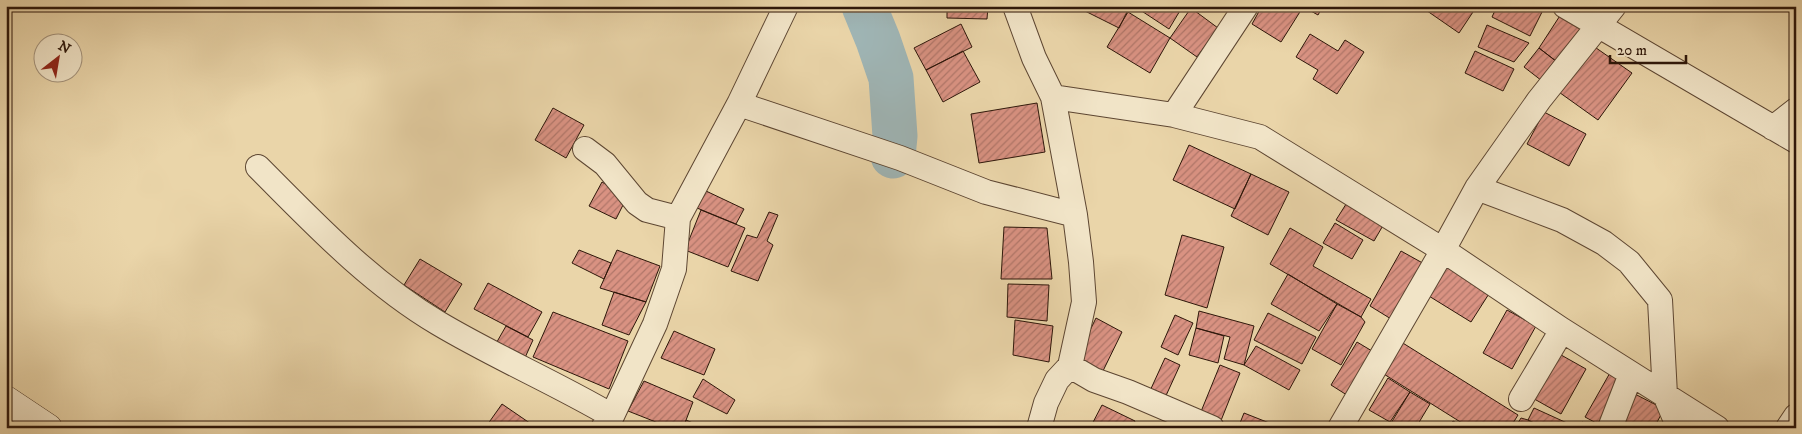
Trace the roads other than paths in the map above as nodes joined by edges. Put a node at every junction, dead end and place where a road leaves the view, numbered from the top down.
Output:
1 (786, 6) edge
2 (1015, 6) edge
3 (1246, 6) edge
4 (1565, 6) edge
5 (1614, 6) edge
6 (1598, 26) junction
7 (1053, 98) junction
8 (739, 104) junction
9 (1796, 110) edge
10 (1174, 115) junction
11 (1773, 128) junction
12 (1796, 141) edge
13 (585, 149) dead end
14 (258, 167) dead end
15 (1477, 188) junction
16 (1075, 215) junction
17 (678, 218) junction
18 (1443, 250) junction
19 (1562, 330) junction
20 (1070, 366) junction
21 (1631, 374) junction
22 (1665, 395) junction
23 (1521, 399) dead end
24 (6, 400) edge
25 (1796, 416) edge
26 (608, 422) edge
27 (48, 428) edge
28 (1039, 428) edge
29 (1212, 428) edge
30 (1340, 428) edge
31 (1610, 428) edge
32 (1679, 428) edge
33 (1717, 428) edge
34 (1788, 428) edge

1 - 8 street
2 - 7 street
3 - 10 street
4 - 6 street
5 - 6 street
6 - 11 street
6 - 15 street
7 - 10 street
7 - 16 street
8 - 16 street
8 - 17 street
9 - 11 street
10 - 18 street
11 - 12 street
13 - 17 street
14 - 26 street
15 - 18 street
15 - 22 street
16 - 20 street
17 - 26 street
18 - 19 street
18 - 30 street
19 - 21 street
19 - 23 street
20 - 28 street
20 - 29 street
21 - 22 street
21 - 31 street
22 - 32 street
22 - 33 street
24 - 27 main road
25 - 34 street

